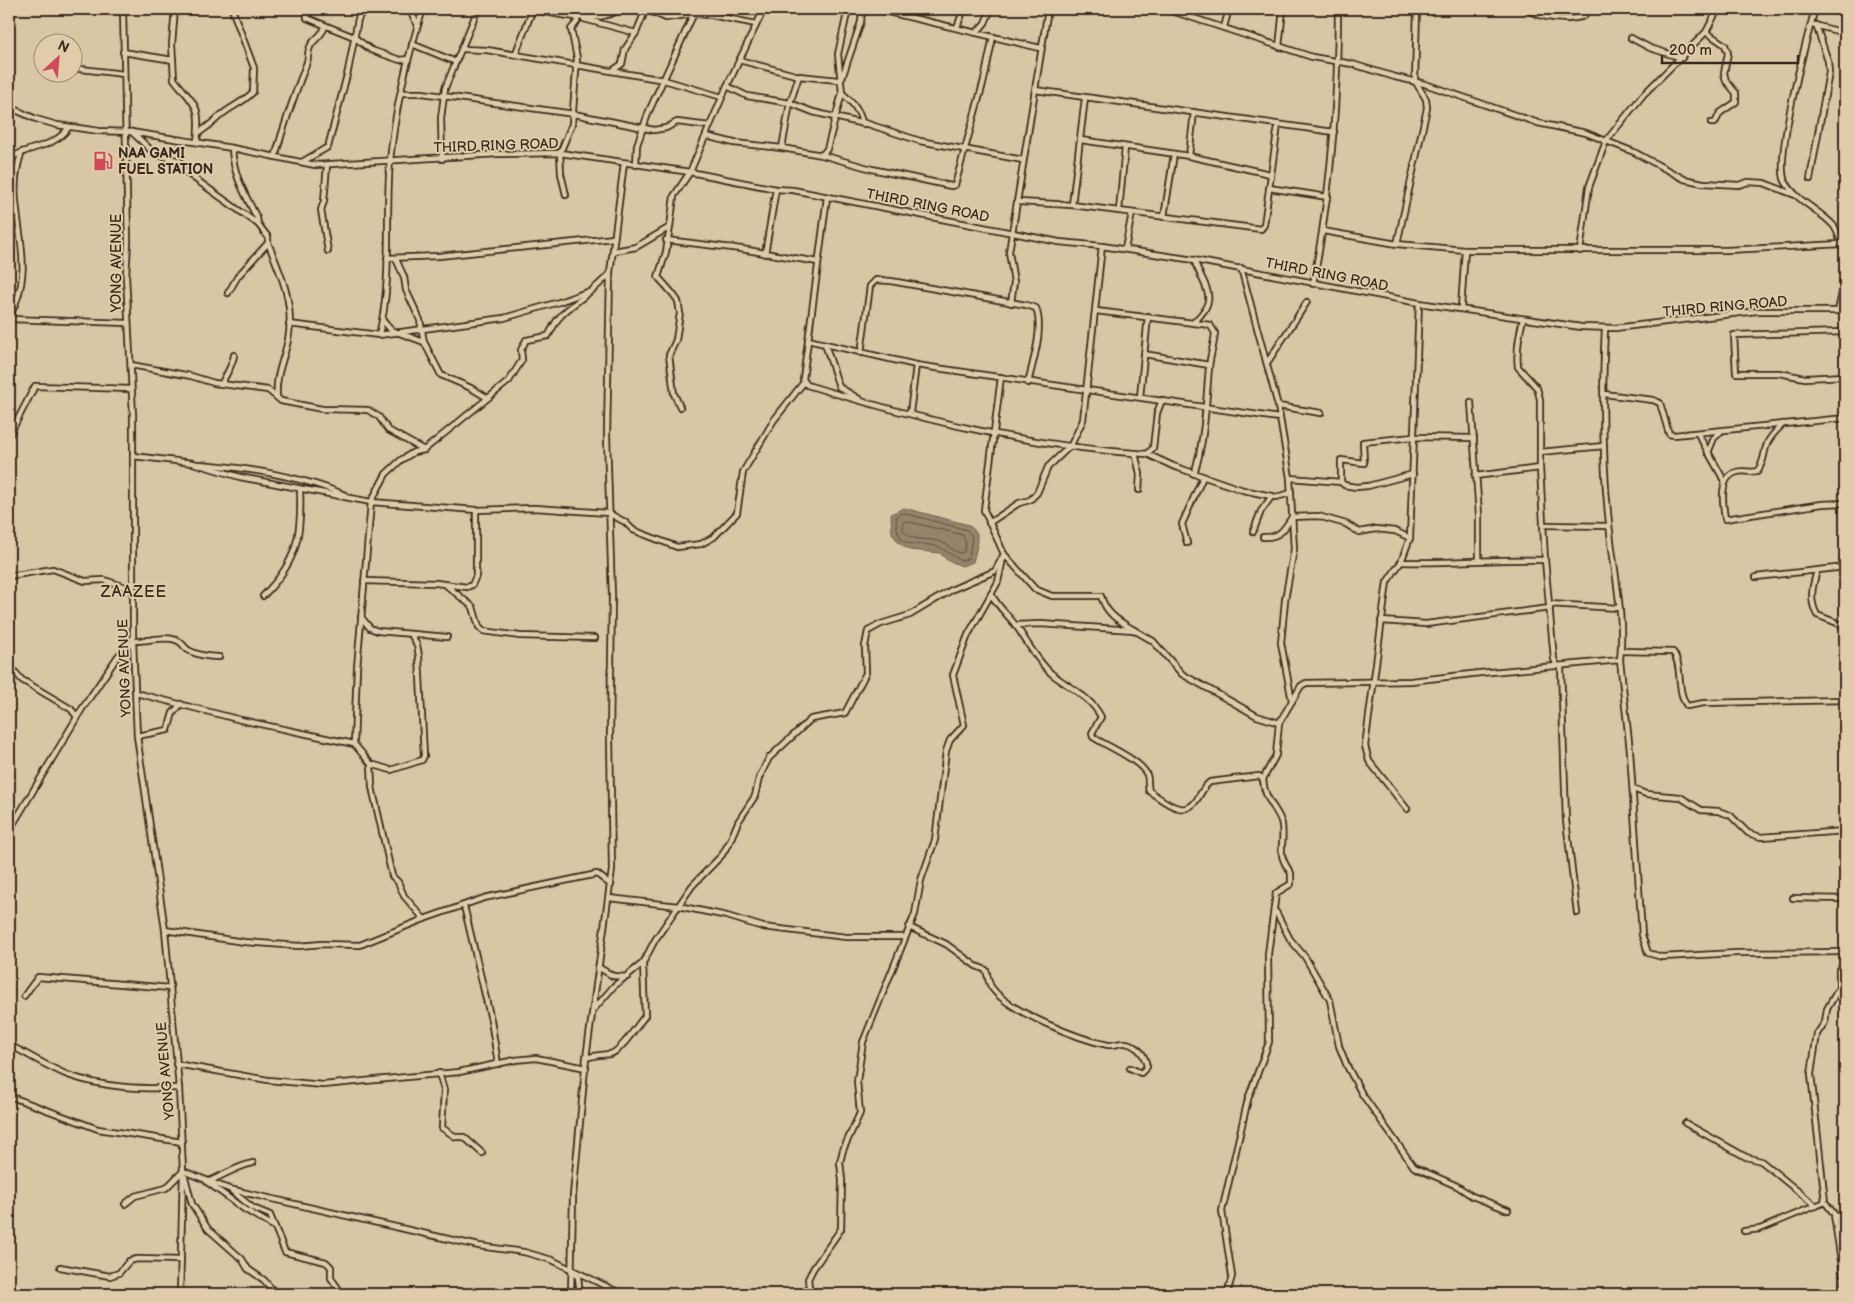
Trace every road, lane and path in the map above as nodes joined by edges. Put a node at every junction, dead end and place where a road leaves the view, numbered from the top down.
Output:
1 (123, 9) edge
2 (175, 9) edge
3 (232, 9) edge
4 (306, 9) edge
5 (364, 9) edge
6 (402, 9) edge
7 (423, 9) edge
8 (478, 9) edge
9 (533, 9) edge
10 (621, 9) edge
11 (646, 9) edge
12 (764, 9) edge
13 (848, 9) edge
14 (862, 9) edge
15 (875, 9) edge
16 (964, 9) edge
17 (991, 9) edge
18 (1048, 9) edge
19 (1166, 9) edge
20 (1229, 9) edge
21 (1284, 9) edge
22 (1338, 9) edge
23 (1417, 9) edge
24 (1526, 9) edge
25 (1587, 9) edge
26 (1718, 9) edge
27 (1814, 9) edge
28 (694, 11) edge
29 (580, 18) junction
30 (756, 24) junction
31 (1810, 24) junction
32 (418, 25) junction
33 (1816, 25) junction
34 (325, 26) junction
35 (957, 27) junction
36 (1224, 27) junction
37 (977, 32) junction
38 (1706, 32) junction
39 (636, 33) junction
40 (1845, 33) edge
41 (993, 36) junction
42 (354, 38) junction
43 (1631, 38) dead end
44 (412, 44) junction
45 (1279, 47) junction
46 (1040, 48) junction
47 (462, 49) junction
48 (124, 52) junction
49 (515, 54) junction
50 (1682, 58) junction
51 (408, 59) junction
52 (173, 60) junction
53 (739, 60) junction
54 (1338, 61) junction
55 (456, 62) junction
56 (576, 66) junction
57 (82, 69) edge
58 (612, 71) junction
59 (124, 74) junction
60 (799, 76) junction
61 (842, 78) junction
62 (664, 80) junction
63 (1415, 81) junction
64 (727, 86) junction
65 (1035, 90) junction
66 (401, 93) junction
67 (842, 93) junction
68 (445, 97) junction
69 (722, 97) junction
70 (1085, 98) junction
71 (790, 103) junction
72 (9, 108) edge
73 (1194, 112) junction
74 (574, 114) junction
75 (836, 116) junction
76 (1711, 123) dead end
77 (866, 124) junction
78 (1278, 125) junction
79 (710, 126) junction
80 (69, 127) junction
81 (643, 127) junction
82 (128, 131) junction
83 (1334, 132) junction
84 (198, 133) junction
85 (706, 136) junction
86 (1081, 140) junction
87 (1606, 141) junction
88 (197, 142) junction
89 (1125, 147) junction
90 (232, 148) junction
91 (782, 148) junction
92 (966, 148) junction
93 (827, 149) junction
94 (22, 152) junction
95 (560, 153) junction
96 (1174, 154) junction
97 (822, 155) junction
98 (1189, 156) junction
99 (275, 157) junction
100 (831, 158) junction
101 (9, 159) edge
102 (442, 159) junction
103 (1023, 160) junction
104 (390, 161) junction
105 (302, 163) junction
106 (624, 163) junction
107 (327, 165) junction
108 (636, 165) junction
109 (690, 172) junction
110 (1270, 174) junction
111 (1810, 179) dead end
112 (1269, 188) junction
113 (776, 189) junction
114 (566, 195) dead end
115 (1795, 195) junction
116 (827, 197) junction
117 (1328, 197) junction
118 (1019, 202) junction
119 (1072, 205) junction
120 (1119, 211) junction
121 (1132, 213) junction
122 (1164, 217) junction
123 (258, 224) junction
124 (670, 227) junction
125 (1323, 232) junction
126 (1013, 234) junction
127 (614, 238) junction
128 (666, 240) junction
129 (268, 243) junction
130 (1397, 244) junction
131 (1102, 246) junction
132 (1843, 246) edge
133 (1125, 248) junction
134 (1465, 250) junction
135 (328, 251) dead end
136 (1580, 251) junction
137 (614, 252) junction
138 (765, 254) junction
139 (387, 258) junction
140 (396, 259) junction
141 (1194, 260) junction
142 (818, 262) junction
143 (1241, 268) junction
144 (610, 273) junction
145 (1845, 280) edge
146 (1313, 284) junction
147 (590, 291) junction
148 (228, 293) dead end
149 (1307, 302) dead end
150 (1011, 303) junction
151 (1419, 303) junction
152 (1461, 308) junction
153 (1096, 311) junction
154 (1838, 311) junction
155 (1845, 311) edge
156 (1148, 316) junction
157 (9, 318) edge
158 (1523, 319) junction
159 (383, 321) junction
160 (1194, 322) junction
161 (128, 323) junction
162 (289, 324) junction
163 (1605, 328) junction
164 (423, 329) junction
165 (394, 332) junction
166 (1845, 332) edge
167 (379, 334) junction
168 (808, 340) junction
169 (424, 342) junction
170 (825, 344) junction
171 (861, 353) junction
172 (1144, 354) junction
173 (234, 355) dead end
174 (1267, 362) junction
175 (131, 365) junction
176 (916, 365) junction
177 (1209, 365) junction
178 (1845, 376) edge
179 (1001, 377) junction
180 (804, 382) junction
181 (222, 383) junction
182 (1028, 383) junction
183 (131, 389) junction
184 (1088, 390) junction
185 (1604, 394) junction
186 (276, 396) junction
187 (1140, 397) junction
188 (486, 398) junction
189 (1162, 400) junction
190 (1471, 402) dead end
191 (867, 404) junction
192 (1278, 406) junction
193 (680, 407) dead end
194 (1206, 407) junction
195 (910, 413) junction
196 (1321, 413) dead end
197 (1279, 418) junction
198 (1845, 418) edge
199 (1784, 423) junction
200 (992, 432) junction
201 (1721, 432) junction
202 (1698, 434) junction
203 (9, 436) edge
204 (1413, 437) junction
205 (1474, 438) junction
206 (1071, 445) junction
207 (1604, 446) junction
208 (424, 450) junction
209 (1540, 452) junction
210 (1135, 453) junction
211 (1708, 453) junction
212 (1147, 454) junction
213 (133, 456) junction
214 (193, 463) junction
215 (1540, 468) junction
216 (1194, 474) junction
217 (1413, 474) junction
218 (1475, 476) junction
219 (1203, 477) junction
220 (1290, 478) junction
221 (1341, 482) junction
222 (1725, 482) junction
223 (300, 490) junction
224 (1139, 490) dead end
225 (1291, 493) junction
226 (1272, 496) junction
227 (353, 499) junction
228 (371, 502) junction
229 (1845, 503) edge
230 (476, 510) junction
231 (608, 513) junction
232 (1292, 517) junction
233 (989, 523) junction
234 (1543, 525) junction
235 (1609, 526) junction
236 (1253, 532) dead end
237 (1263, 537) dead end
238 (1410, 538) junction
239 (1187, 543) dead end
240 (1004, 554) junction
241 (1479, 559) junction
242 (1545, 560) junction
243 (1401, 562) junction
244 (1845, 567) edge
245 (1817, 571) junction
246 (9, 576) edge
247 (1756, 577) dead end
248 (364, 581) junction
249 (446, 586) junction
250 (135, 590) junction
251 (991, 594) junction
252 (263, 596) dead end
253 (1549, 606) junction
254 (1619, 608) junction
255 (361, 616) junction
256 (1381, 621) junction
257 (1015, 625) junction
258 (1845, 626) edge
259 (1134, 630) junction
260 (412, 636) junction
261 (447, 637) dead end
262 (595, 638) dead end
263 (133, 641) junction
264 (1621, 651) junction
265 (219, 657) dead end
266 (1620, 660) junction
267 (9, 665) edge
268 (1559, 666) junction
269 (1375, 680) junction
270 (136, 693) junction
271 (1845, 700) edge
272 (1293, 703) junction
273 (181, 704) junction
274 (84, 706) junction
275 (71, 709) junction
276 (77, 717) junction
277 (1279, 723) junction
278 (138, 736) junction
279 (354, 744) junction
280 (371, 764) junction
281 (1263, 779) junction
282 (1633, 789) junction
283 (1407, 809) dead end
284 (9, 831) edge
285 (1845, 831) edge
286 (611, 885) junction
287 (609, 898) junction
288 (1793, 898) dead end
289 (1845, 899) edge
290 (464, 906) junction
291 (678, 906) junction
292 (1275, 911) junction
293 (1577, 913) dead end
294 (424, 919) junction
295 (909, 927) junction
296 (165, 930) junction
297 (904, 937) junction
298 (1845, 952) edge
299 (1845, 962) edge
300 (642, 963) junction
301 (598, 967) junction
302 (627, 977) junction
303 (170, 988) junction
304 (24, 996) dead end
305 (594, 1009) junction
306 (9, 1045) edge
307 (586, 1058) junction
308 (176, 1064) junction
309 (498, 1064) junction
310 (586, 1068) junction
311 (1130, 1068) dead end
312 (439, 1073) junction
313 (179, 1088) junction
314 (9, 1096) edge
315 (1685, 1123) dead end
316 (182, 1142) junction
317 (482, 1153) dead end
318 (253, 1163) dead end
319 (183, 1171) junction
320 (207, 1182) junction
321 (230, 1189) junction
322 (1825, 1202) junction
323 (125, 1204) dead end
324 (1816, 1206) junction
325 (1508, 1210) dead end
326 (1834, 1214) junction
327 (1845, 1220) edge
328 (275, 1226) junction
329 (1845, 1228) edge
330 (1744, 1231) dead end
331 (1839, 1239) junction
332 (180, 1260) junction
333 (60, 1267) dead end
334 (572, 1271) junction
335 (1845, 1287) edge
336 (180, 1294) edge
337 (276, 1294) edge
338 (342, 1294) edge
339 (571, 1294) edge
340 (580, 1294) edge
341 (622, 1294) edge
342 (810, 1294) edge
343 (1228, 1294) edge

1 - 48 street, YONG AVENUE
2 - 52 street
3 - 84 street
4 - 34 street
5 - 42 street
6 - 32 street
7 - 32 street
8 - 47 street
9 - 29 street
9 - 49 street
10 - 29 street
11 - 28 street
11 - 39 street
12 - 30 street
13 - 61 street
14 - 61 street
15 - 35 street
16 - 35 street
17 - 37 street
18 - 46 street
19 - 36 street
20 - 36 street
21 - 45 street
22 - 54 street
23 - 63 street
24 - 25 street
26 - 38 street
27 - 31 street
28 - 30 street
28 - 62 street
29 - 39 street
29 - 56 street
30 - 53 street
31 - 33 street
31 - 115 street
32 - 44 street
33 - 40 street
33 - 111 street
34 - 42 street
34 - 99 street
35 - 37 street
36 - 45 street
37 - 41 street
38 - 50 street
38 - 76 street
39 - 58 street
41 - 46 street
41 - 92 street
42 - 51 street
42 - 105 street
43 - 50 street
44 - 51 street
44 - 55 street
45 - 54 street
46 - 65 street
47 - 49 street
47 - 55 street
48 - 52 street
48 - 59 street, YONG AVENUE
49 - 56 street
50 - 87 street
51 - 66 street
52 - 84 street
53 - 60 street
53 - 64 street
54 - 63 street
54 - 83 street
55 - 68 street
56 - 58 street
56 - 74 street
57 - 59 street
58 - 62 street
59 - 82 street, YONG AVENUE
60 - 61 street
60 - 71 street
61 - 67 street
62 - 69 street
62 - 81 street
63 - 87 street
63 - 130 street
64 - 69 street
64 - 71 street
65 - 70 street
65 - 103 street
66 - 68 street
66 - 104 street
67 - 75 street
67 - 77 street
68 - 74 street
68 - 102 street
69 - 79 street
70 - 73 street
70 - 86 street
71 - 75 street
71 - 91 street
72 - 80 street, THIRD RING ROAD
73 - 78 street
73 - 98 street
74 - 81 street
74 - 95 street
75 - 77 street
75 - 93 street
77 - 92 street
78 - 83 street
78 - 110 street
79 - 81 street
79 - 85 street
80 - 82 street, THIRD RING ROAD
80 - 94 street
81 - 108 street
82 - 88 street, THIRD RING ROAD
82 - 123 street
82 - 161 street, YONG AVENUE
83 - 117 street
84 - 88 street
85 - 91 street
85 - 109 street
86 - 89 street
86 - 119 street
87 - 115 street
87 - 136 street
88 - 90 street, THIRD RING ROAD
89 - 96 street
89 - 120 street
90 - 99 street, THIRD RING ROAD
90 - 123 street
91 - 97 street
92 - 100 street
92 - 103 street
93 - 97 street
93 - 100 street
94 - 101 street
94 - 157 street
95 - 102 street, THIRD RING ROAD
95 - 106 street, THIRD RING ROAD
95 - 114 street
96 - 98 street
96 - 122 street
97 - 100 street
98 - 110 street
99 - 105 street, THIRD RING ROAD
102 - 104 street, THIRD RING ROAD
103 - 118 street
104 - 107 street, THIRD RING ROAD
104 - 139 street
105 - 107 street, THIRD RING ROAD
106 - 108 street, THIRD RING ROAD
106 - 127 street
107 - 135 street
108 - 109 street, THIRD RING ROAD
109 - 113 street, THIRD RING ROAD
109 - 124 street
110 - 112 street
112 - 117 street
112 - 122 street
113 - 116 street, THIRD RING ROAD
113 - 138 street
115 - 132 street
116 - 126 street, THIRD RING ROAD
116 - 142 street
117 - 125 street
118 - 119 street
118 - 126 street
119 - 120 street
120 - 121 street
121 - 122 street
121 - 133 street
123 - 129 street
124 - 128 street
124 - 137 street
125 - 130 street
125 - 146 street
126 - 131 street, THIRD RING ROAD
126 - 150 street
127 - 137 street
127 - 140 street
128 - 138 street
128 - 193 street
129 - 148 street
129 - 162 street
130 - 134 street
131 - 133 street, THIRD RING ROAD
131 - 153 street
132 - 136 street
133 - 141 street, THIRD RING ROAD
134 - 136 street
134 - 152 street
137 - 144 street
138 - 142 street
139 - 140 street
139 - 159 street
140 - 164 street
141 - 143 street, THIRD RING ROAD
141 - 160 street
142 - 168 street
143 - 146 street, THIRD RING ROAD
143 - 174 street
144 - 147 street
144 - 231 street
145 - 154 street
146 - 151 street, THIRD RING ROAD
147 - 164 street
147 - 188 street
149 - 174 street
150 - 171 street
150 - 182 street
151 - 152 street, THIRD RING ROAD
151 - 204 street
152 - 158 street, THIRD RING ROAD
153 - 156 street
153 - 184 street
154 - 155 street, THIRD RING ROAD
154 - 163 street, THIRD RING ROAD
156 - 160 street
156 - 172 street
157 - 161 street
158 - 163 street, THIRD RING ROAD
158 - 209 street
159 - 165 street
159 - 167 street
160 - 177 street
161 - 175 street, YONG AVENUE
162 - 167 street
162 - 186 street
163 - 185 street
164 - 165 street
164 - 169 street
165 - 167 street
165 - 169 street
166 - 178 street
168 - 170 street
168 - 180 street
169 - 188 street
170 - 171 street
170 - 191 street
171 - 176 street
172 - 177 street
172 - 187 street
173 - 181 street
174 - 192 street
175 - 181 street
175 - 183 street, YONG AVENUE
176 - 179 street
176 - 195 street
177 - 194 street
179 - 182 street
179 - 200 street
180 - 191 street
180 - 231 street
181 - 186 street
182 - 184 street
183 - 203 street
183 - 213 street, YONG AVENUE
184 - 187 street
184 - 206 street
185 - 202 street
185 - 207 street
186 - 208 street
187 - 189 street
188 - 208 street
189 - 194 street
189 - 212 street
190 - 205 street
191 - 195 street
192 - 196 street
192 - 197 street
194 - 197 street
194 - 216 street
195 - 200 street
197 - 220 street
198 - 199 street
199 - 201 street
199 - 222 street
200 - 206 street
200 - 233 street
201 - 202 street
201 - 211 street
202 - 211 street
204 - 205 street
204 - 217 street
204 - 221 street
205 - 218 street
206 - 210 street
206 - 233 street
207 - 209 street
207 - 235 street
208 - 228 street
209 - 215 street
210 - 212 street
210 - 224 street
211 - 222 street
212 - 216 street
213 - 214 street
213 - 250 street, YONG AVENUE
214 - 223 street
214 - 227 street
215 - 218 street
215 - 234 street
216 - 219 street
217 - 221 street
217 - 238 street
218 - 241 street
219 - 226 street
219 - 239 street
220 - 221 street
220 - 225 street
222 - 229 street
223 - 227 street
223 - 252 street
225 - 226 street
225 - 232 street
226 - 236 street
227 - 228 street
228 - 230 street
228 - 248 street
230 - 231 street
230 - 249 street
231 - 286 street
232 - 237 street
232 - 238 street
232 - 272 street
233 - 240 street
234 - 235 street
234 - 242 street
235 - 254 street
238 - 243 street
240 - 251 street
240 - 259 street
240 - 291 street
241 - 242 street
241 - 243 street
242 - 253 street
243 - 256 street
244 - 245 street
245 - 247 street
245 - 258 street
246 - 250 street
248 - 249 street
248 - 255 street
249 - 262 street
250 - 263 street, YONG AVENUE
251 - 257 street
251 - 295 street
253 - 254 street
253 - 256 street
253 - 268 street
254 - 264 street
255 - 260 street
255 - 279 street
256 - 269 street
257 - 259 street
257 - 281 street
259 - 277 street
260 - 261 street
260 - 280 street
263 - 265 street
263 - 270 street, YONG AVENUE
263 - 274 street
264 - 266 street
264 - 271 street
266 - 268 street
266 - 282 street
267 - 275 street
268 - 269 street
268 - 293 street
269 - 272 street
269 - 283 street
270 - 273 street
270 - 278 street, YONG AVENUE
272 - 277 street
273 - 278 street
273 - 279 street
274 - 275 street
274 - 276 street
275 - 276 street
276 - 284 street
277 - 281 street
278 - 296 street, YONG AVENUE
279 - 280 street
280 - 294 street
281 - 292 street
282 - 285 street
282 - 298 street
286 - 287 street
286 - 290 street
287 - 291 street
287 - 301 street
288 - 289 street
290 - 294 street
290 - 309 street
291 - 297 street
291 - 300 street
292 - 325 street
292 - 343 street
294 - 296 street
295 - 297 street
295 - 311 street
296 - 303 street, YONG AVENUE
297 - 342 street
299 - 322 street
300 - 302 street
300 - 307 street
301 - 302 street
301 - 305 street
302 - 305 street
303 - 304 street
303 - 308 street, YONG AVENUE
305 - 307 street
306 - 313 street
307 - 310 street
308 - 312 street
308 - 313 street, YONG AVENUE
309 - 310 street
309 - 312 street
310 - 334 street
312 - 317 street
313 - 316 street, YONG AVENUE
314 - 316 street
315 - 324 street
316 - 319 street, YONG AVENUE
318 - 320 street
319 - 320 street
319 - 323 street
319 - 332 street, YONG AVENUE
319 - 337 street
320 - 321 street
320 - 328 street
321 - 328 street
321 - 334 street
322 - 324 street
322 - 326 street
324 - 330 street
326 - 327 street
326 - 331 street
328 - 338 street
329 - 331 street
331 - 335 street
332 - 333 street
332 - 336 street, YONG AVENUE
334 - 339 street
334 - 340 street
334 - 341 street

